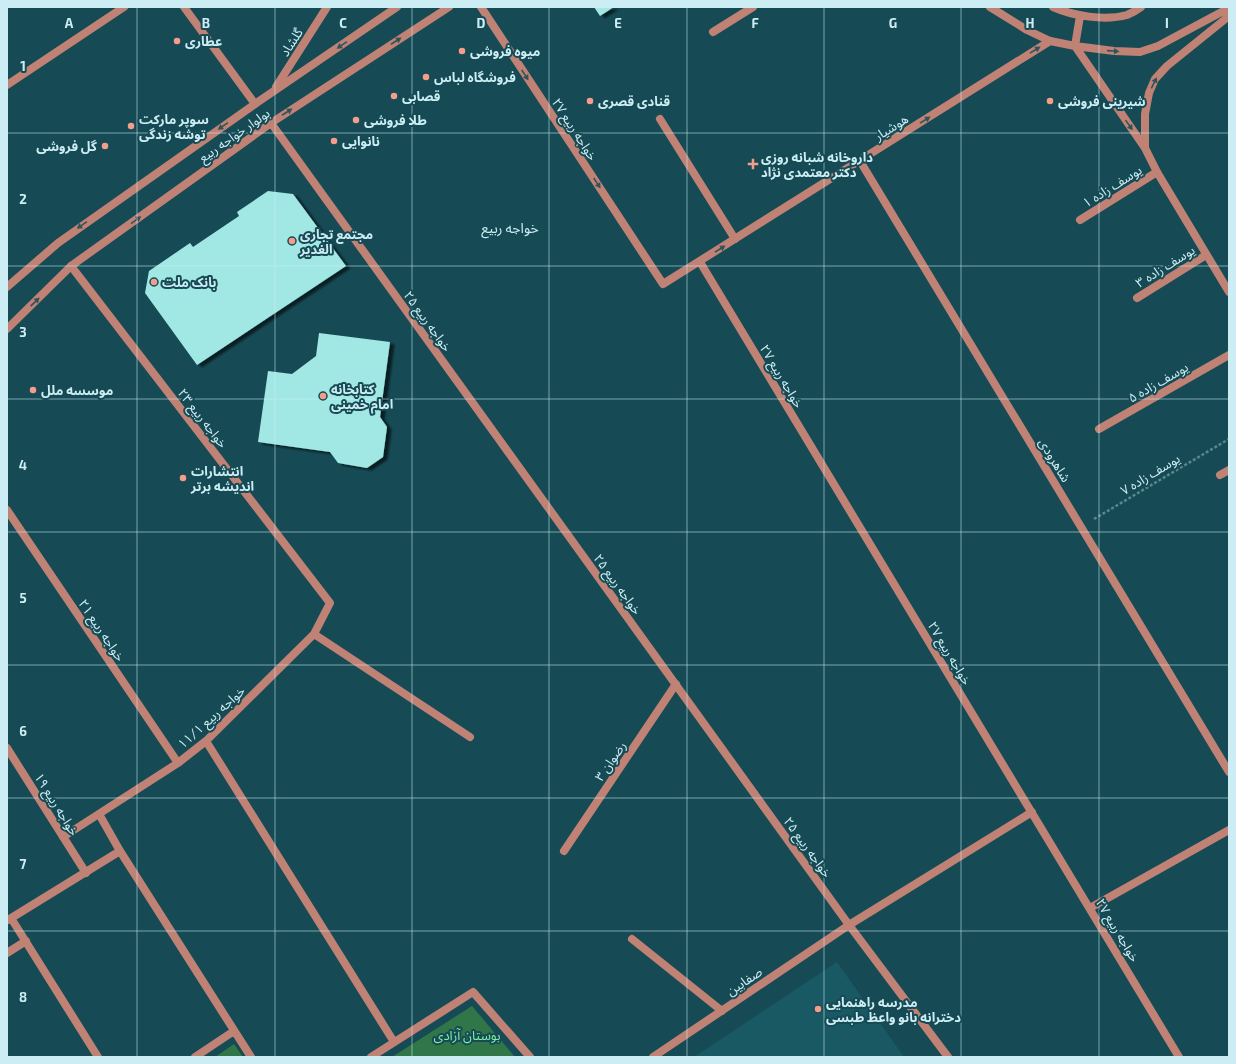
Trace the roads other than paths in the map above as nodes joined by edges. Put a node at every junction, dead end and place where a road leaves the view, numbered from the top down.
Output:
1 (124, 7) edge
2 (184, 7) edge
3 (327, 7) edge
4 (397, 7) edge
5 (449, 7) edge
6 (481, 7) edge
7 (753, 7) edge
8 (990, 7) edge
9 (1053, 7) edge
10 (1141, 7) edge
11 (1229, 8) edge
12 (1080, 16) junction
13 (1229, 16) edge
14 (713, 32) dead end
15 (1050, 41) junction
16 (1074, 46) junction
17 (7, 85) edge
18 (274, 91) junction
19 (255, 104) junction
20 (660, 119) dead end
21 (271, 123) junction
22 (1145, 148) junction
23 (860, 161) junction
24 (1157, 172) junction
25 (1080, 220) dead end
26 (735, 239) junction
27 (1206, 255) junction
28 (700, 262) junction
29 (71, 266) junction
30 (663, 284) joint
31 (7, 286) edge
32 (1229, 292) edge
33 (1137, 298) dead end
34 (7, 329) edge
35 (1229, 355) edge
36 (1099, 429) dead end
37 (1229, 470) edge
38 (1220, 475) dead end
39 (7, 510) edge
40 (330, 603) joint
41 (314, 634) junction
42 (676, 684) junction
43 (470, 737) dead end
44 (206, 741) junction
45 (7, 748) edge
46 (178, 763) junction
47 (1229, 772) edge
48 (1032, 812) junction
49 (99, 814) junction
50 (1229, 830) edge
51 (63, 837) junction
52 (120, 851) junction
53 (564, 851) dead end
54 (86, 873) junction
55 (1090, 908) junction
56 (9, 919) edge
57 (849, 926) junction
58 (632, 939) dead end
59 (26, 941) junction
60 (7, 953) edge
61 (722, 1011) junction
62 (234, 1031) junction
63 (394, 1042) junction
64 (98, 1057) edge
65 (195, 1057) edge
66 (251, 1057) edge
67 (371, 1057) edge
68 (530, 1057) edge
69 (653, 1057) edge
70 (948, 1057) edge
71 (1180, 1057) edge

1 - 17 street
2 - 19 street
3 - 18 street, گلشاد
4 -> 18 street, بولوار خواجه ربیع
21 -> 5 street, بولوار خواجه ربیع
6 -> 30 street, خواجه ربیع ۲۷
7 - 14 street
8 - 15 street
9 - 12 street
10 - 12 street
16 -> 11 street
12 - 16 street
22 -> 13 street
15 - 16 street
23 -> 15 street, هوشیار
16 -> 22 street
18 - 19 street, بولوار خواجه ربیع
19 -> 31 street, بولوار خواجه ربیع
20 - 26 street
29 -> 21 street, بولوار خواجه ربیع
21 - 42 street, خواجه ربیع ۲۵
22 - 24 street
23 - 26 street, هوشیار
23 - 47 street, شاهرودی
24 - 25 street, یوسف زاده ۱
24 - 27 street
28 -> 26 street, هوشیار
27 - 32 street
27 - 33 street, یوسف زاده ۳
28 - 30 street, هوشیار
28 - 48 street, خواجه ربیع ۲۷
34 -> 29 street, بولوار خواجه ربیع
29 - 40 street, خواجه ربیع ۲۳
35 - 36 street, یوسف زاده ۵
37 - 38 street
39 - 46 street, خواجه ربیع ۲۱
40 - 41 street, خواجه ربیع ۱۱/۱
41 - 43 street
41 - 44 street, خواجه ربیع ۱۱/۱
42 - 53 street, رضوان ۳
42 - 57 street, خواجه ربیع ۲۵
44 - 46 street, خواجه ربیع ۱۱/۱
44 - 63 street
45 - 51 street, خواجه ربیع ۱۹
46 - 49 street, خواجه ربیع ۱۱/۱
48 - 55 street, خواجه ربیع ۲۷
48 - 57 street, صفابین
49 - 51 street, خواجه ربیع ۱۱/۱
49 - 52 street
50 - 55 street
51 - 54 street, خواجه ربیع ۱۹
52 - 54 street
52 - 62 street
54 - 56 street
55 - 71 street, خواجه ربیع ۲۷
56 - 59 street
57 - 61 street, صفابین
57 - 70 street, خواجه ربیع ۲۵
58 - 61 street
59 - 60 street
59 - 64 street
61 - 69 street, صفابین
62 - 65 street
62 - 66 street
63 - 67 street
63 - 68 street

